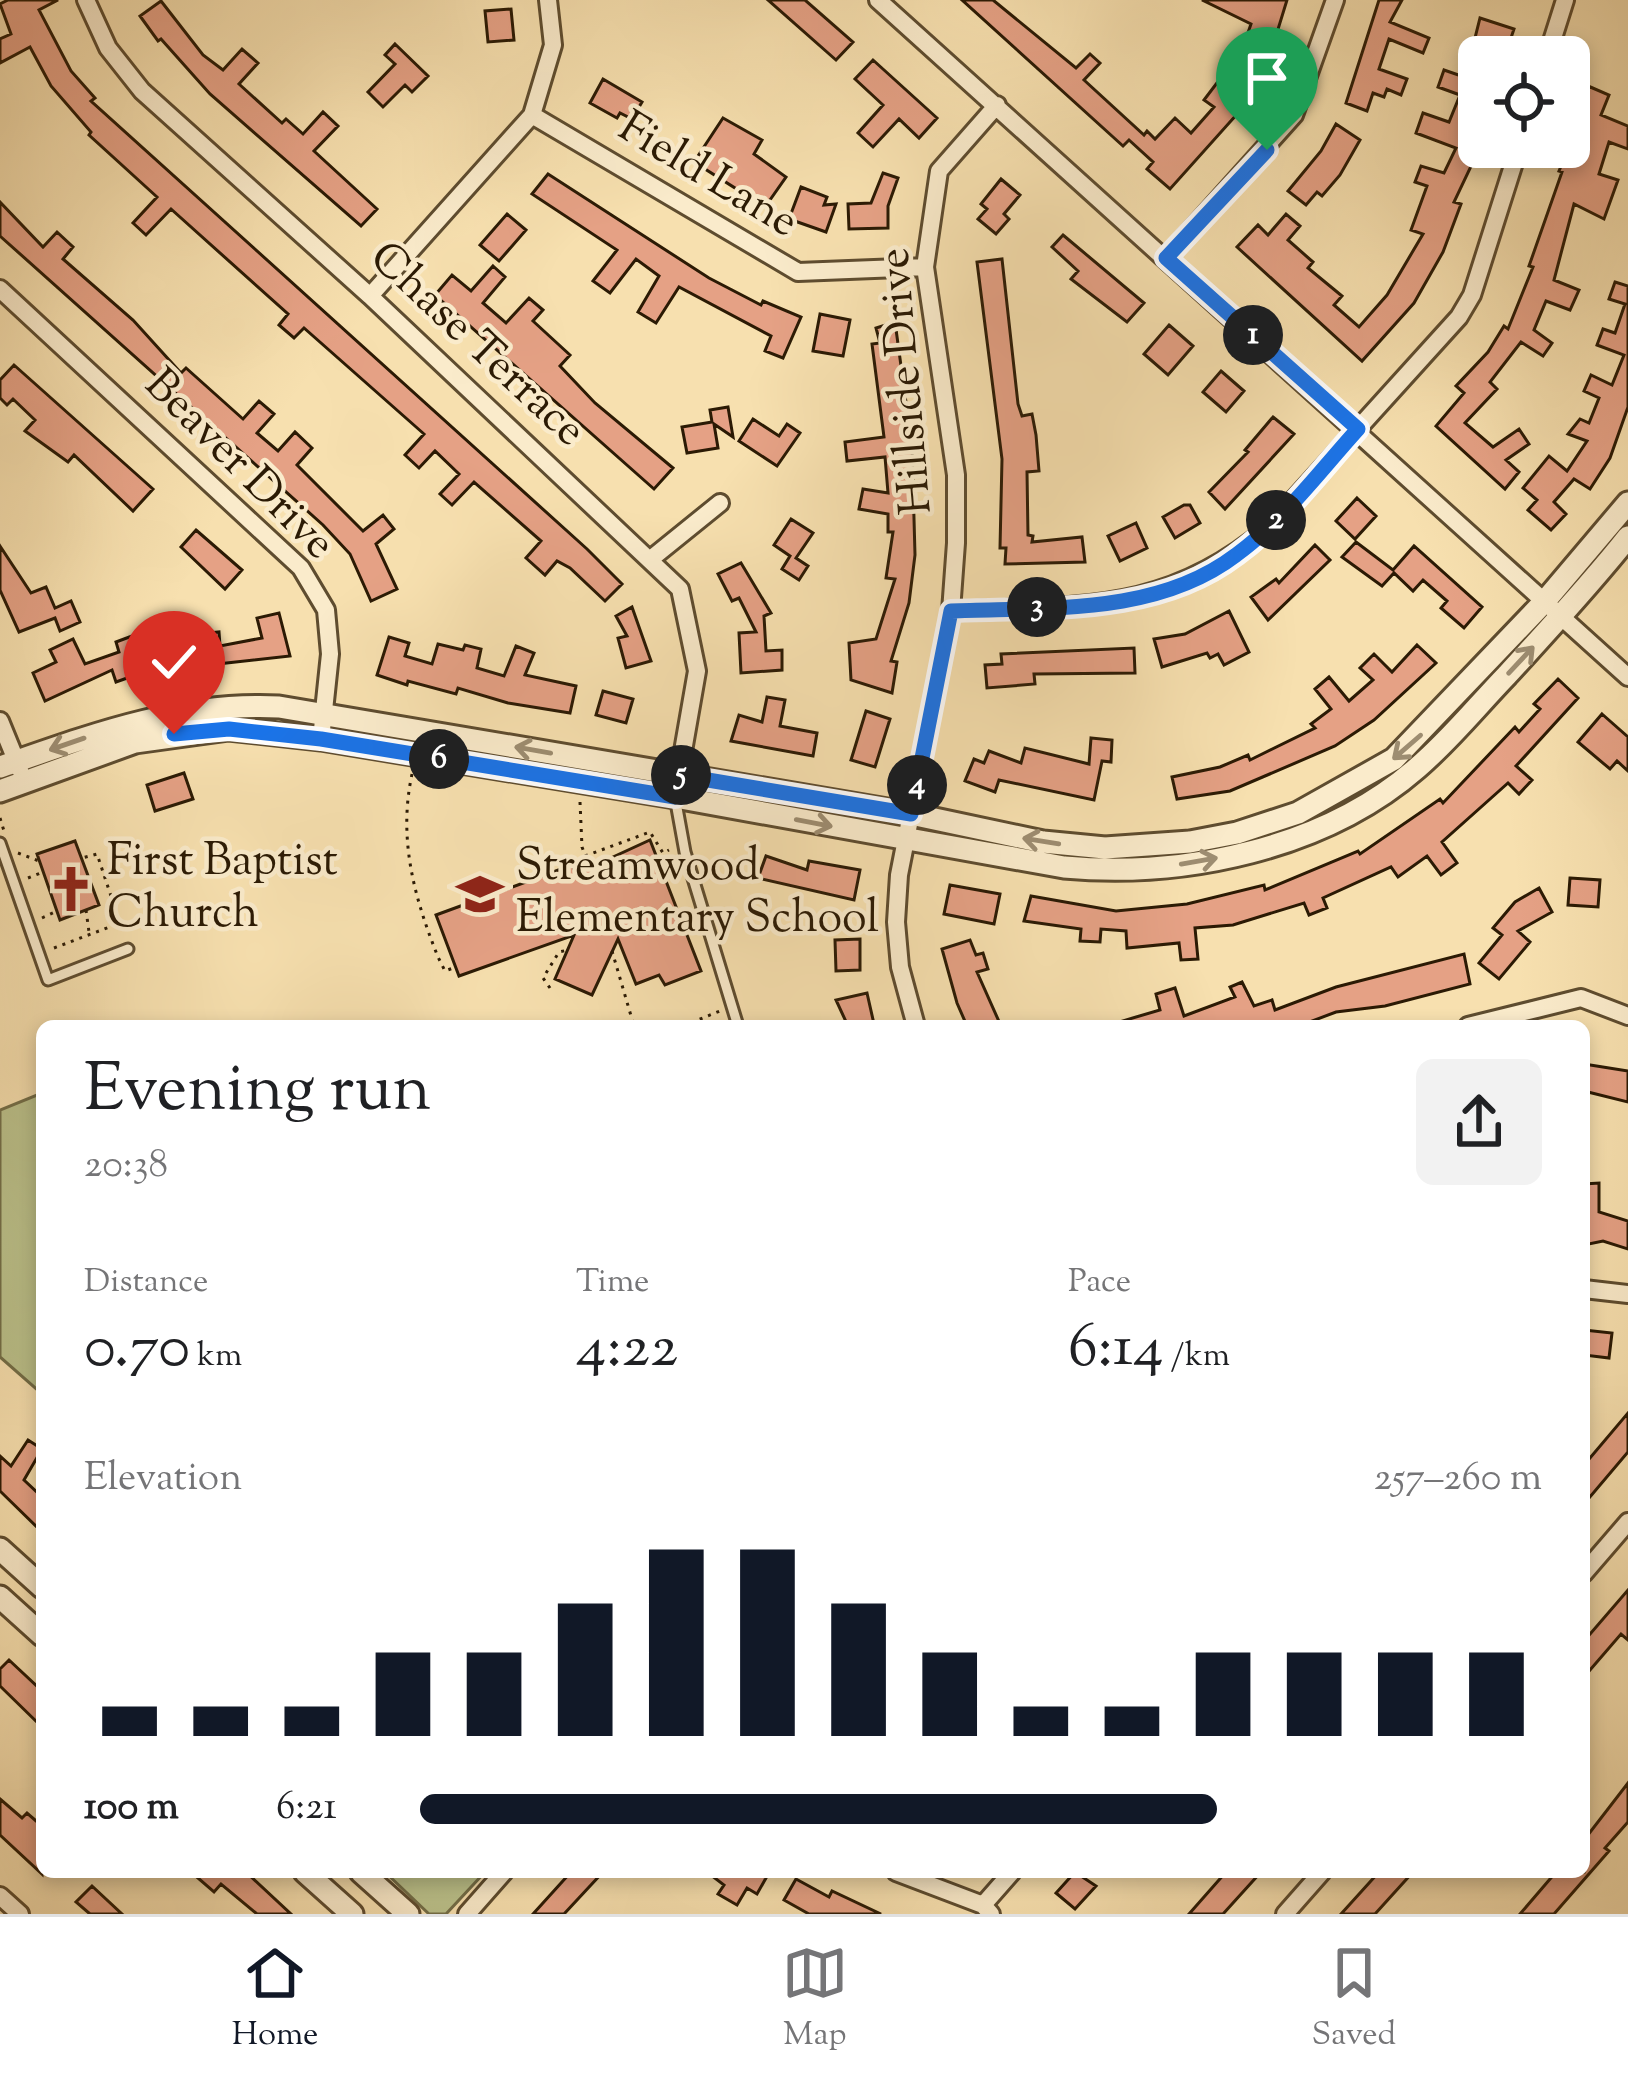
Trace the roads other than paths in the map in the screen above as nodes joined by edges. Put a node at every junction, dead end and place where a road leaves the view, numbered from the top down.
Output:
1 (86, 0) edge
2 (548, 0) edge
3 (878, 0) edge
4 (1335, 0) edge
5 (1564, 0) edge
6 (1553, 36) edge
7 (997, 105) junction
8 (532, 116) junction
9 (1512, 168) edge
10 (1166, 258) junction
11 (925, 267) junction
12 (0, 289) edge
13 (370, 296) junction
14 (1358, 429) junction
15 (720, 503) dead end
16 (1628, 503) edge
17 (1628, 537) edge
18 (652, 558) junction
19 (1553, 609) junction
20 (951, 611) junction
21 (1628, 677) edge
22 (324, 714) junction
23 (0, 722) edge
24 (321, 739) junction
25 (14, 770) edge
26 (676, 786) junction
27 (0, 790) edge
28 (911, 814) junction
29 (906, 840) junction
30 (0, 843) edge
31 (128, 950) dead end
32 (1628, 1016) edge
33 (736, 1020) edge
34 (914, 1020) edge
35 (1492, 1020) edge
36 (1590, 1290) edge
37 (1628, 1294) edge
38 (1628, 1522) edge
39 (0, 1550) edge
40 (1590, 1566) edge
41 (36, 1582) edge
42 (0, 1597) edge
43 (36, 1630) edge
44 (312, 1878) edge
45 (368, 1878) edge
46 (499, 1878) edge
47 (910, 1878) edge
48 (1008, 1878) edge
49 (1317, 1878) edge
50 (0, 1896) edge
51 (987, 1910) edge
52 (20, 1914) edge
53 (352, 1914) edge
54 (408, 1914) edge
55 (467, 1914) edge
56 (1285, 1914) edge

1 - 13 street, Chase Terrace
2 - 8 street
3 - 7 street
4 - 10 street
5 - 6 street
7 - 10 street
7 - 11 street, Hillside Drive
8 - 11 street, Field Lane
8 - 13 street
9 - 14 street
10 - 14 street
11 - 20 street, Hillside Drive
12 - 22 street, Beaver Drive
13 - 18 street, Chase Terrace
14 - 19 street
14 - 20 street
15 - 18 street
16 - 19 street
17 - 19 street
18 - 26 street, Chase Terrace
19 - 21 street
19 -> 28 street
29 -> 19 street
20 - 28 street, Hillside Drive
22 - 24 street, Beaver Drive
22 -> 25 street
26 -> 22 street
23 - 25 street
24 - 25 street
24 - 26 street
25 - 27 street
26 - 28 street
26 -> 29 street
26 - 33 lane
28 - 29 street, Hillside Drive
29 - 34 street, Hillside Drive
30 - 31 lane
32 - 35 street
36 - 37 street
38 - 40 street
39 - 41 street
42 - 43 street
44 - 53 street
45 - 54 street
46 - 55 street
47 - 51 street
48 - 51 street
49 - 56 street
50 - 52 street

